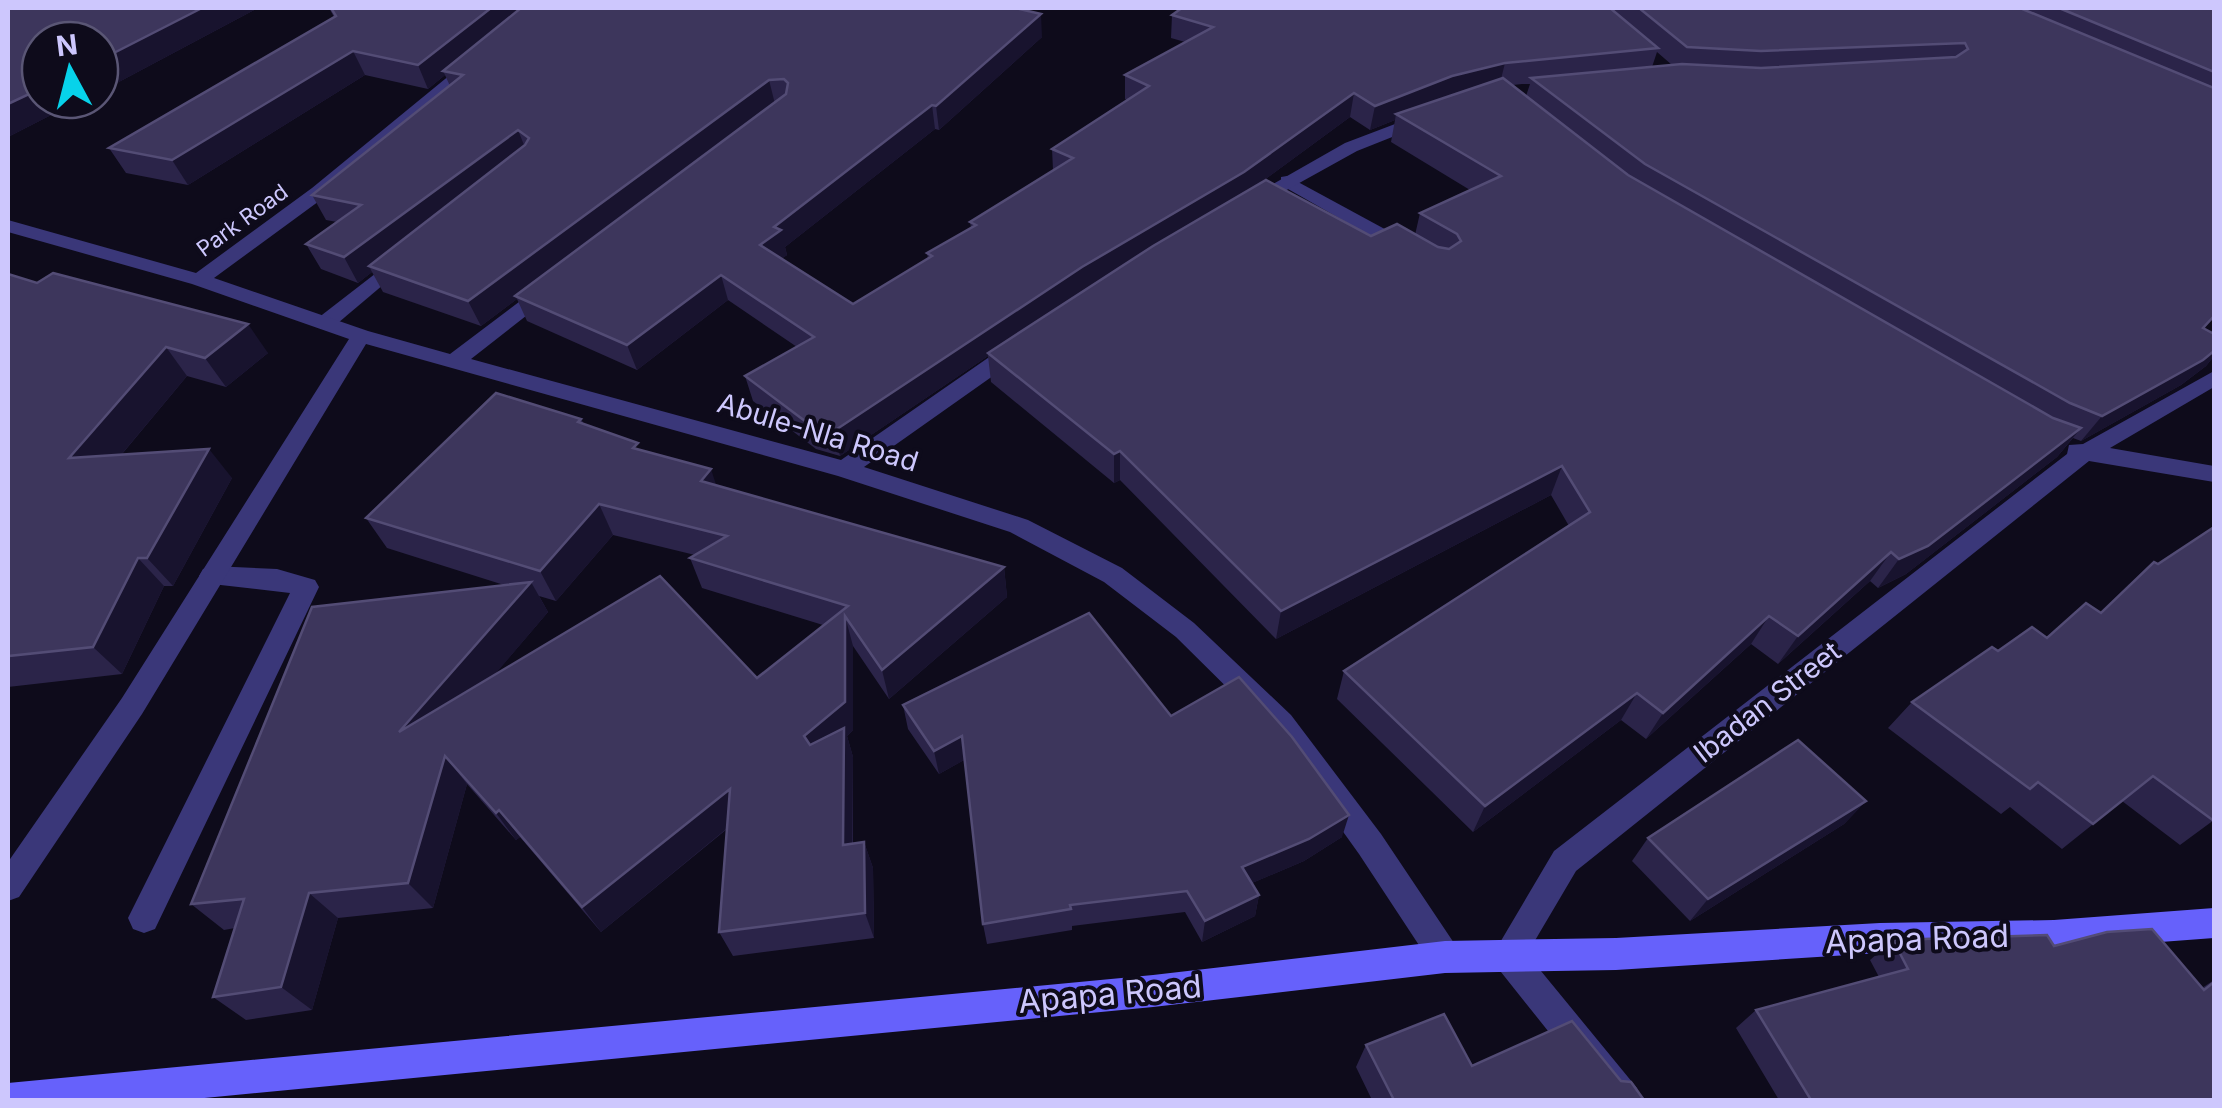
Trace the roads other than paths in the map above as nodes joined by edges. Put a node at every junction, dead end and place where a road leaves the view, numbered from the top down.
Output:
1 (482, 58) edge
2 (1440, 112) edge
3 (1288, 180) junction
4 (1224, 218) edge
5 (8, 226) edge
6 (420, 246) edge
7 (1425, 260) edge
8 (565, 277) edge
9 (199, 280) junction
10 (325, 323) junction
11 (361, 336) junction
12 (1030, 339) edge
13 (456, 360) junction
14 (2214, 378) edge
15 (2054, 443) edge
16 (2082, 454) junction
17 (844, 469) junction
18 (2214, 474) edge
19 (212, 576) junction
20 (8, 887) edge
21 (144, 918) dead end
22 (2214, 923) edge
23 (1445, 956) junction
24 (1508, 956) junction
25 (8, 1100) edge
26 (1625, 1100) edge

1 - 9 street, Park Road
2 - 3 street
3 - 4 street
3 - 7 street
5 - 9 street, Abule-Nla Road
6 - 10 street
8 - 13 street
9 - 10 street, Abule-Nla Road
10 - 11 street, Abule-Nla Road
11 - 13 street, Abule-Nla Road
11 - 19 street
12 - 17 street
13 - 17 street, Abule-Nla Road
14 - 16 street, Ibadan Street
15 - 16 street
16 - 18 street
16 - 24 street, Ibadan Street
17 - 23 street, Abule-Nla Road
19 - 20 street
19 - 21 street
22 - 24 street, Apapa Road
23 - 24 street, Apapa Road
23 - 25 street, Apapa Road
24 - 26 street

